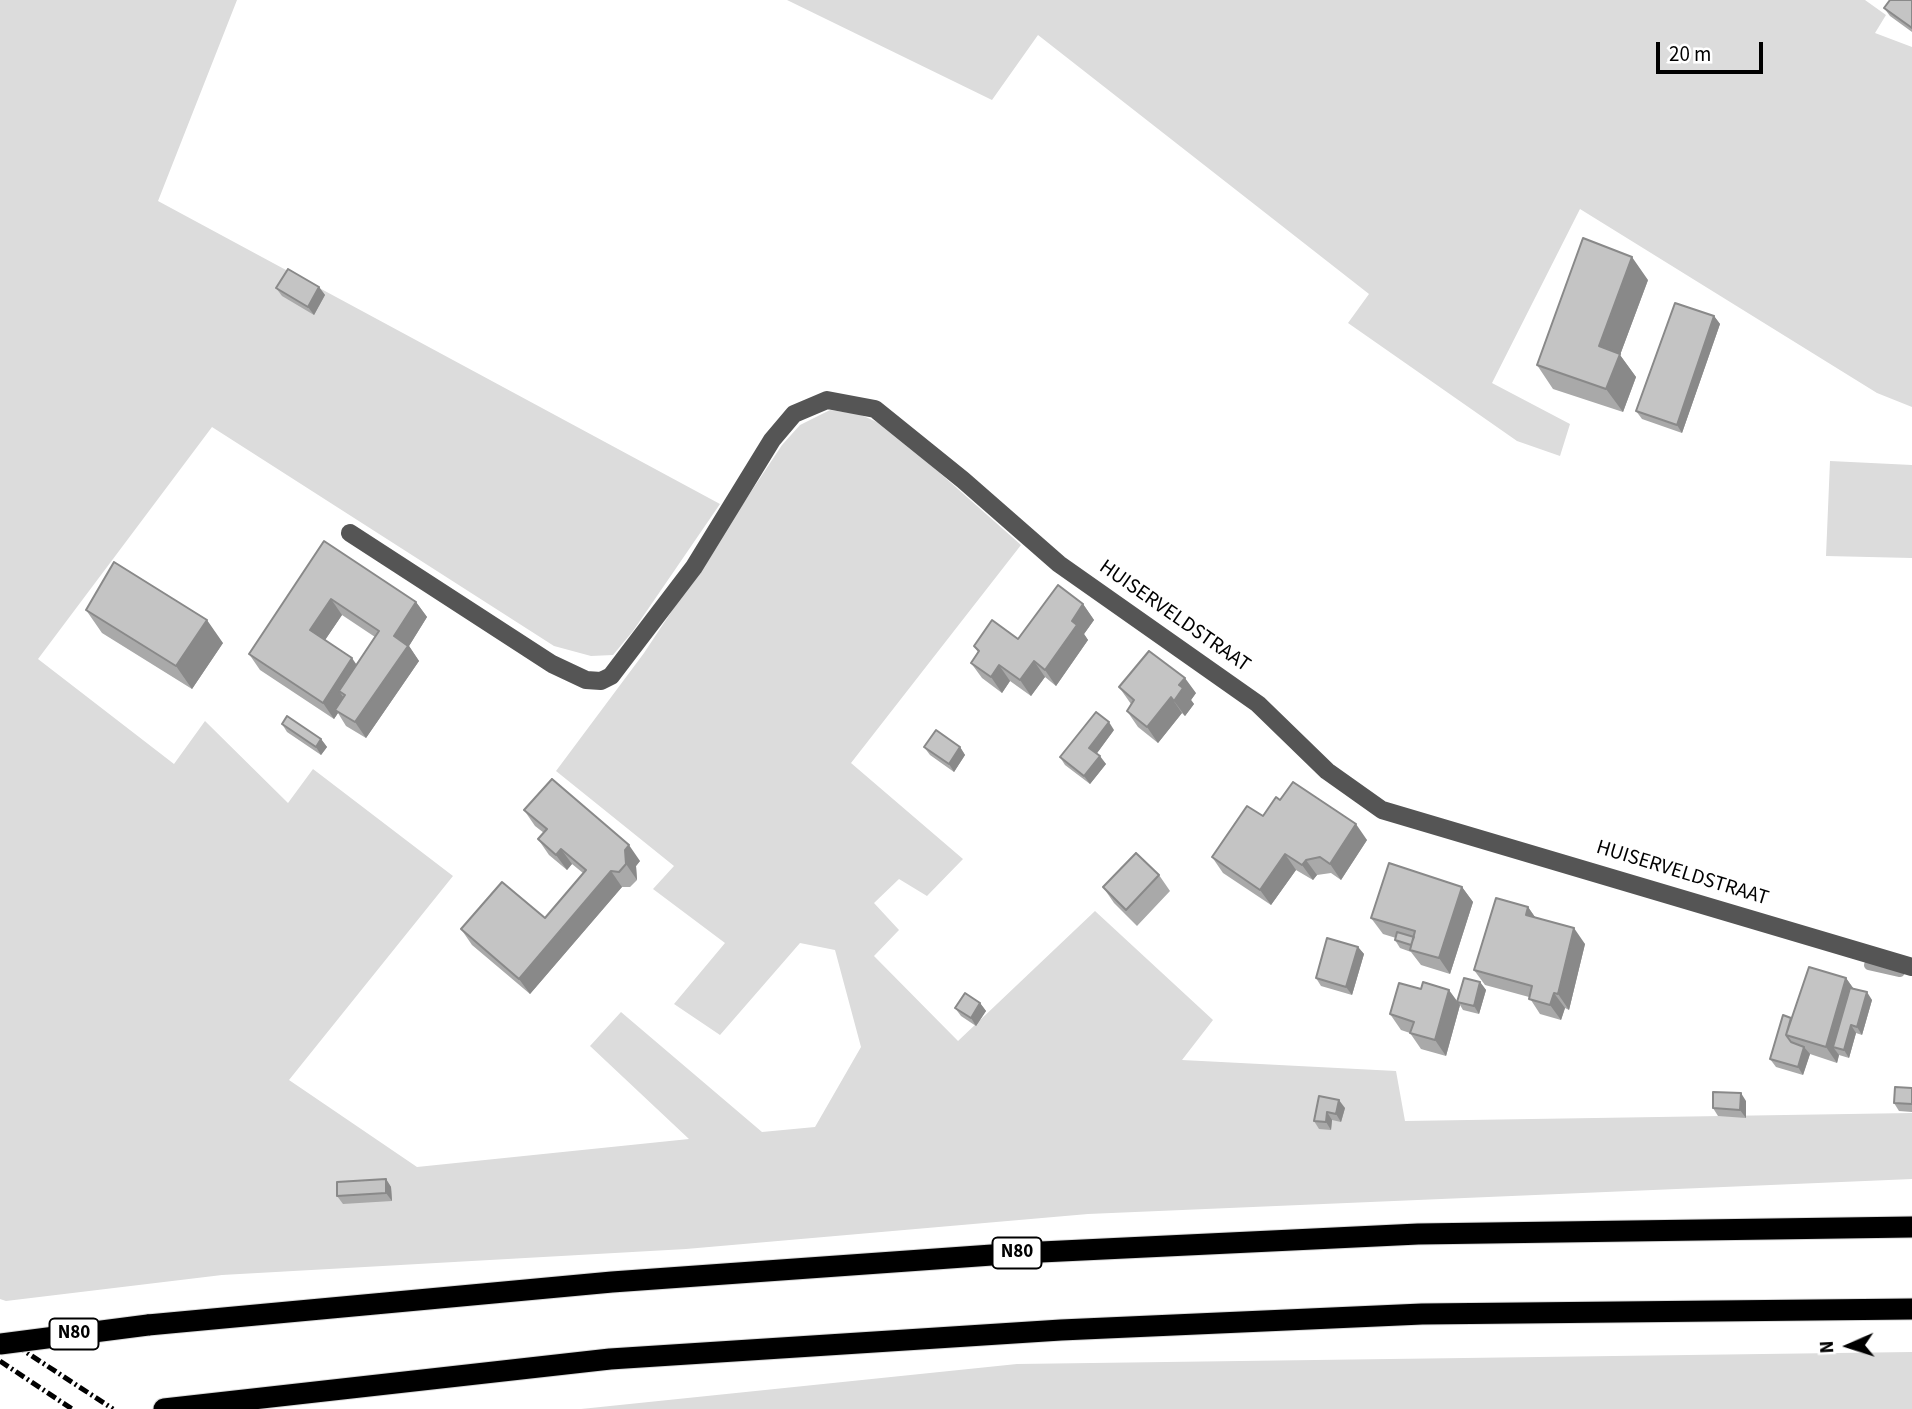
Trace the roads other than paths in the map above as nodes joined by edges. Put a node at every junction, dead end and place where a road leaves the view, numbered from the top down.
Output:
1 (351, 533) dead end
2 (1912, 967) edge
3 (1912, 1227) edge
4 (1912, 1309) edge
5 (0, 1344) edge
6 (164, 1409) edge

1 - 2 street, HUISERVELDSTRAAT
3 - 5 highway, N80, bridge
4 - 6 highway

